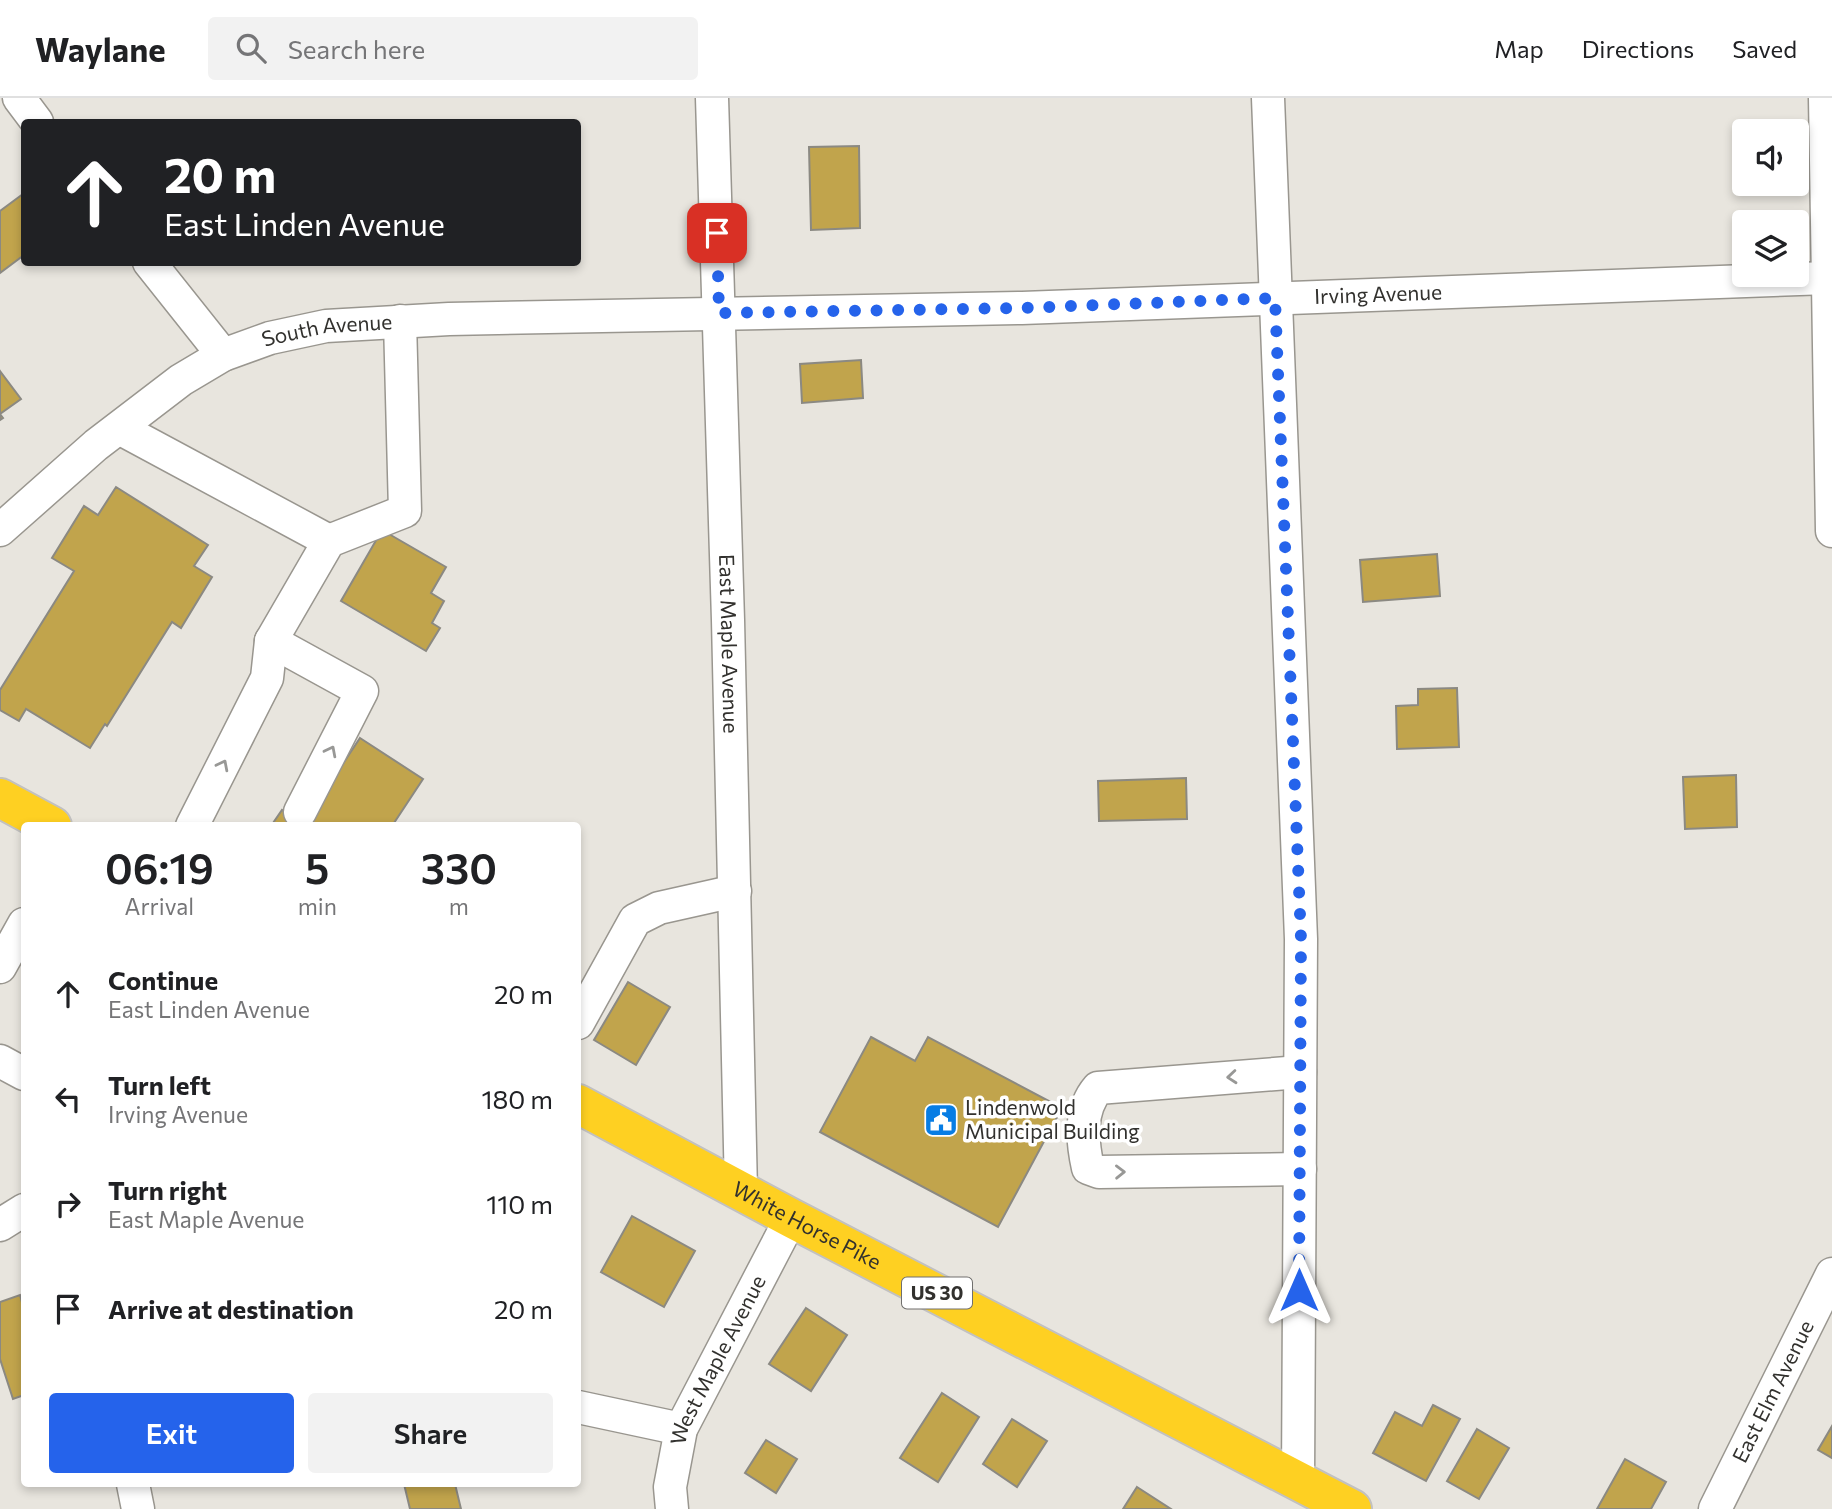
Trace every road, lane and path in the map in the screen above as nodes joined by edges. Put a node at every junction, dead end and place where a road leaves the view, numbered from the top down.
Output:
1 (19, 98) edge
2 (712, 98) edge
3 (1268, 98) edge
4 (1825, 98) edge
5 (35, 119) edge
6 (152, 266) edge
7 (1828, 278) junction
8 (1275, 298) junction
9 (719, 313) junction
10 (400, 321) junction
11 (223, 355) junction
12 (119, 428) junction
13 (1, 527) edge
14 (1832, 531) edge
15 (329, 541) junction
16 (271, 641) junction
17 (0, 798) edge
18 (300, 812) dead end
19 (45, 822) edge
20 (194, 822) edge
21 (734, 891) junction
22 (21, 929) edge
23 (0, 967) edge
24 (581, 1018) edge
25 (0, 1061) edge
26 (21, 1072) edge
27 (1300, 1072) junction
28 (581, 1106) edge
29 (1300, 1176) junction
30 (741, 1191) junction
31 (21, 1212) edge
32 (791, 1218) junction
33 (0, 1225) edge
34 (1832, 1274) edge
35 (581, 1408) edge
36 (681, 1429) junction
37 (1298, 1480) junction
38 (134, 1487) edge
39 (138, 1509) edge
40 (672, 1509) edge
41 (1352, 1509) edge
42 (1715, 1509) edge

1 - 5 street
2 - 9 street, East Maple Avenue
3 - 8 street
4 - 7 street
6 - 11 street
7 - 8 street, Irving Avenue
7 - 14 street
8 - 9 street, Irving Avenue
8 - 27 street
9 - 10 street, South Avenue
9 - 21 street, East Maple Avenue
10 - 11 street, South Avenue
10 - 15 street
11 - 12 street, South Avenue
12 - 13 street, South Avenue
12 - 15 street
15 - 16 street
18 -> 16 street
20 -> 16 street
17 - 19 highway
21 - 24 street
21 - 30 street, East Maple Avenue
22 - 23 street
25 - 26 street
27 - 29 street
27 -> 29 street
28 - 30 highway, White Horse Pike / US 30
29 - 37 street
30 - 32 highway, White Horse Pike / US 30
31 - 33 street
32 - 36 street, West Maple Avenue
32 - 37 highway, White Horse Pike / US 30
34 - 42 street, East Elm Avenue
35 - 36 street
36 - 40 street, West Maple Avenue
37 - 41 highway, US 30
38 - 39 street

